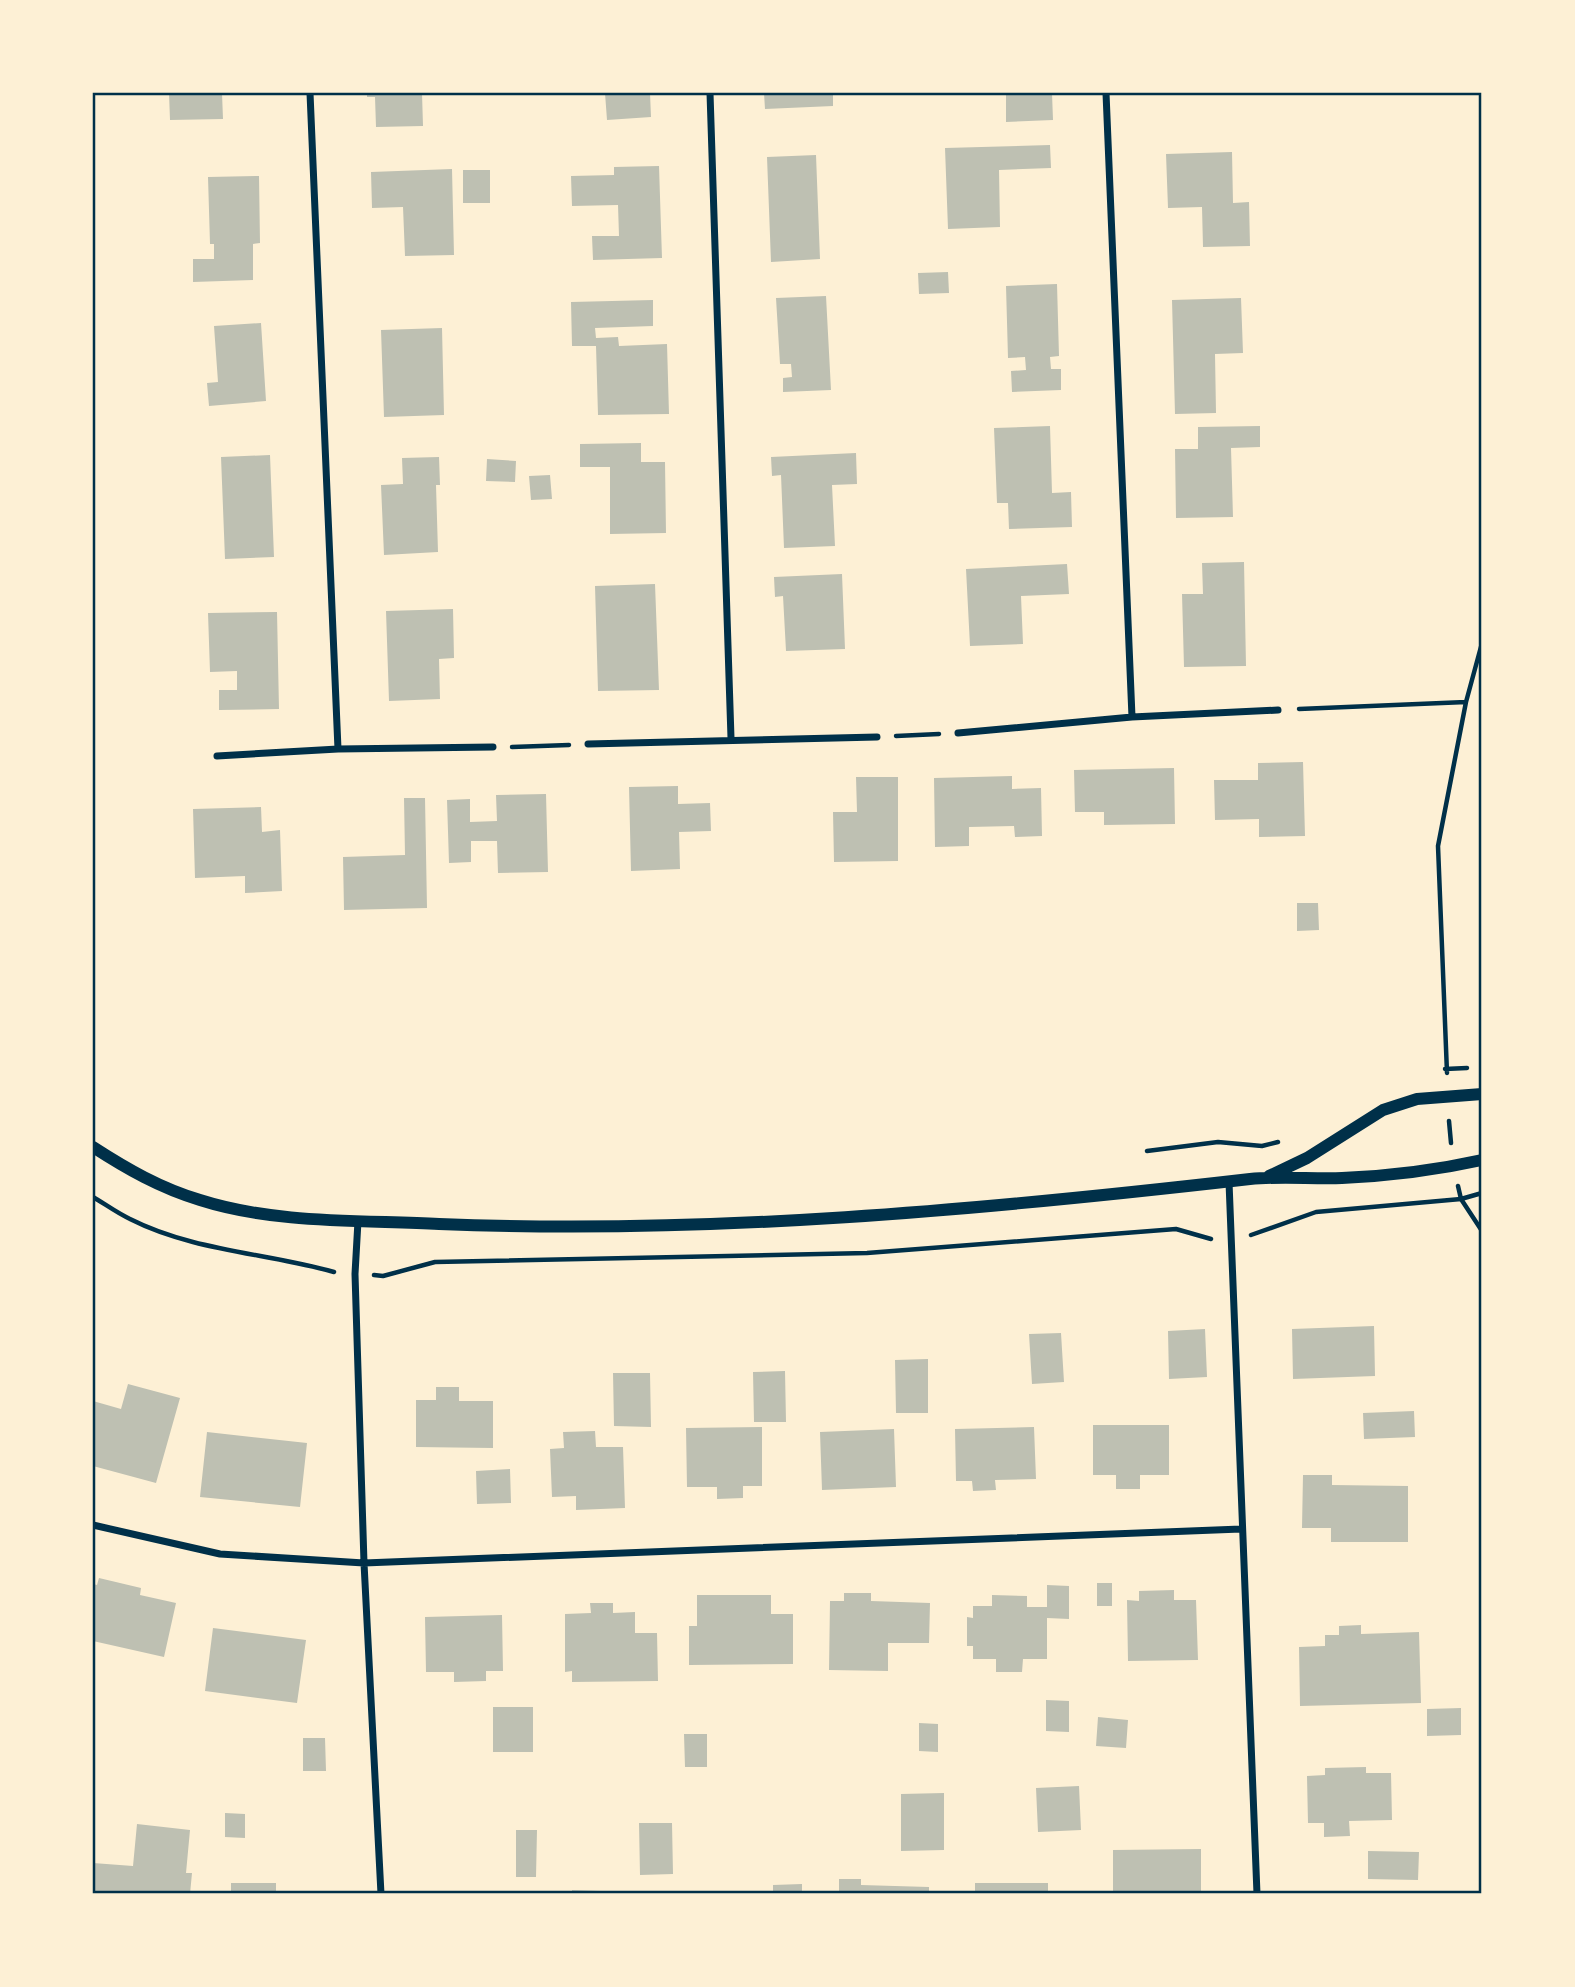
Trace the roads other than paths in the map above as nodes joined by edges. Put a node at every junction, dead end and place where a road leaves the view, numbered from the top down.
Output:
1 (310, 93) edge
2 (709, 93) edge
3 (1106, 93) edge
4 (1278, 710) road end
5 (1132, 717) junction
6 (958, 733) road end
7 (877, 737) road end
8 (731, 738) junction
9 (588, 744) road end
10 (493, 747) road end
11 (338, 750) junction
12 (217, 757) dead end
13 (1482, 1094) edge
14 (93, 1147) edge
15 (1482, 1160) edge
16 (1265, 1178) junction
17 (1229, 1182) junction
18 (358, 1220) junction
19 (93, 1525) edge
20 (1241, 1529) junction
21 (363, 1563) junction
22 (381, 1894) edge
23 (1257, 1894) edge

1 - 11 street
2 - 8 street
3 - 5 street
4 - 5 street
5 - 6 street
7 - 8 street
8 - 9 street
10 - 11 street
11 - 12 street
13 - 16 street
14 - 18 street
15 - 16 street
16 - 17 street
17 - 18 street
17 - 20 street
18 - 21 street
19 - 21 street
20 - 21 street
20 - 23 street
21 - 22 street

